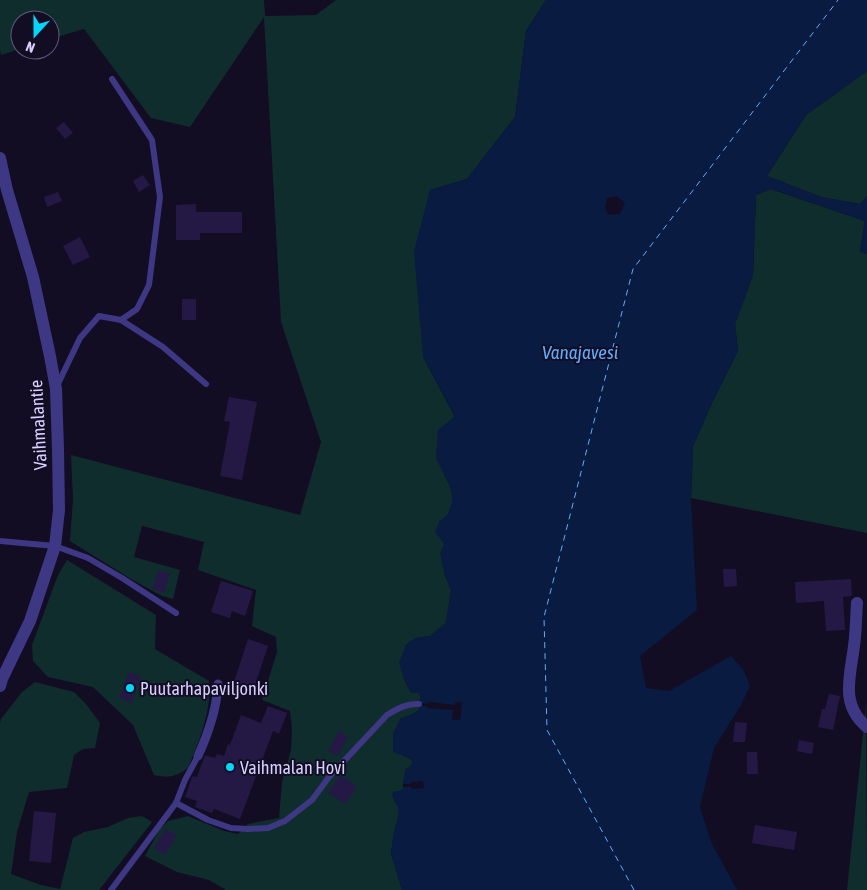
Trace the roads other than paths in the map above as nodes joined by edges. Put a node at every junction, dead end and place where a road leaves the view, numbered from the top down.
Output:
1 (112, 80) dead end
2 (0, 158) edge
3 (3, 193) edge
4 (121, 320) junction
5 (206, 384) dead end
6 (56, 389) junction
7 (0, 541) edge
8 (54, 546) junction
9 (857, 603) dead end
10 (176, 613) dead end
11 (218, 684) dead end
12 (0, 686) edge
13 (419, 704) dead end
14 (867, 727) edge
15 (198, 756) joint
16 (176, 803) junction
17 (110, 890) edge

1 - 4 lane
2 - 3 street, Vaihmalantie
3 - 6 street, Vaihmalantie
4 - 5 lane
4 - 6 lane
6 - 8 street, Vaihmalantie
7 - 8 lane
8 - 10 lane
8 - 12 street, Vaihmalantie
9 - 14 street
11 - 15 street
13 - 16 lane
15 - 16 lane
16 - 17 lane

